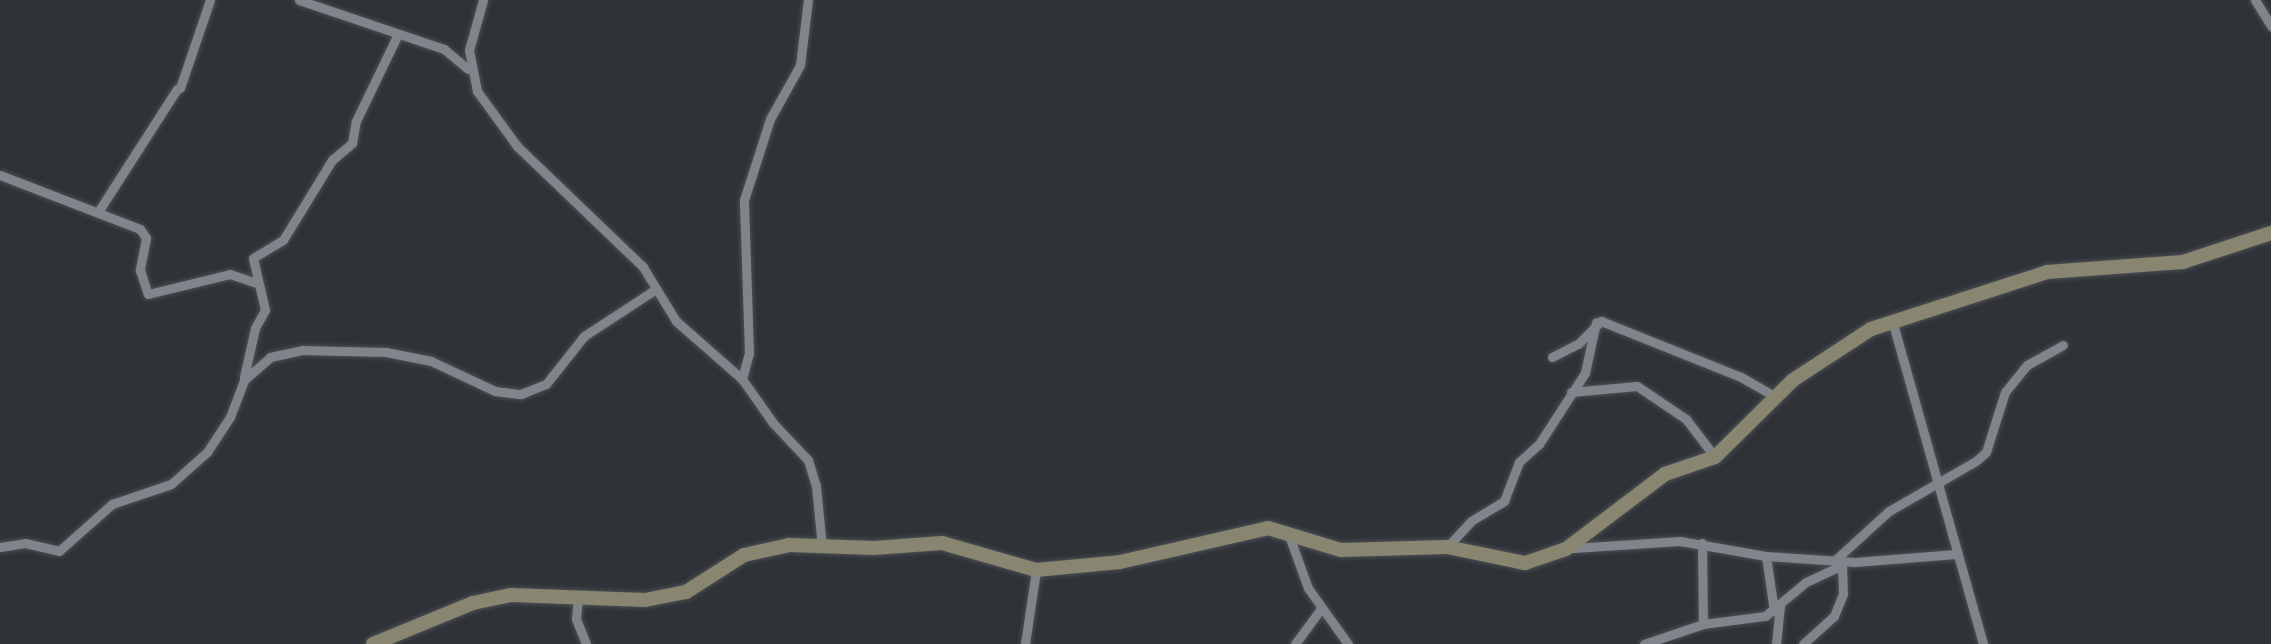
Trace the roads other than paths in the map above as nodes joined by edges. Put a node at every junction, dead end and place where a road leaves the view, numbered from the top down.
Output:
1 (210, 0) edge
2 (299, 0) edge
3 (483, 0) edge
4 (808, 0) edge
5 (2255, 0) edge
6 (2271, 26) edge
7 (397, 36) junction
8 (469, 70) junction
9 (0, 175) edge
10 (98, 212) junction
11 (2271, 233) edge
12 (256, 283) junction
13 (656, 289) junction
14 (1892, 320) junction
15 (1596, 322) junction
16 (2063, 345) dead end
17 (1552, 357) dead end
18 (742, 379) junction
19 (244, 380) junction
20 (1571, 392) junction
21 (1776, 397) junction
22 (1715, 457) junction
23 (1936, 483) junction
24 (1288, 533) junction
25 (1702, 543) junction
26 (0, 547) edge
27 (822, 547) junction
28 (1447, 547) junction
29 (1566, 549) junction
30 (1956, 554) junction
31 (1766, 556) junction
32 (1839, 563) junction
33 (1036, 570) junction
34 (578, 596) junction
35 (1777, 609) junction
36 (1320, 610) junction
37 (1703, 624) junction
38 (1664, 641) edge
39 (373, 644) edge
40 (586, 644) edge
41 (1025, 644) edge
42 (1295, 644) edge
43 (1348, 644) edge
44 (1644, 644) edge
45 (1776, 644) edge
46 (1803, 644) edge
47 (1983, 644) edge

1 - 10 street
2 - 7 street
3 - 8 street
4 - 18 street
5 - 6 street
7 - 8 street
7 - 12 street
8 - 13 street
9 - 10 street
10 - 12 street
11 - 14 street
12 - 19 street
13 - 18 street
13 - 19 street
14 - 21 street
14 - 23 street
15 - 17 street
15 - 20 street
15 - 21 street
16 - 23 street
18 - 27 street
19 - 26 street
20 - 22 street
20 - 28 street
21 - 22 street
22 - 29 street
23 - 30 street
23 - 32 street
24 - 28 street
24 - 33 street
24 - 36 street
25 - 29 street
25 - 31 street
25 - 37 street
27 - 33 street
27 - 34 street
28 - 29 street
30 - 32 street
30 - 47 street
31 - 32 street
31 - 35 street
32 - 35 street
32 - 46 street
33 - 41 street
34 - 39 street
34 - 40 street
35 - 37 street
35 - 45 street
36 - 42 street
36 - 43 street
37 - 38 street
38 - 44 street

